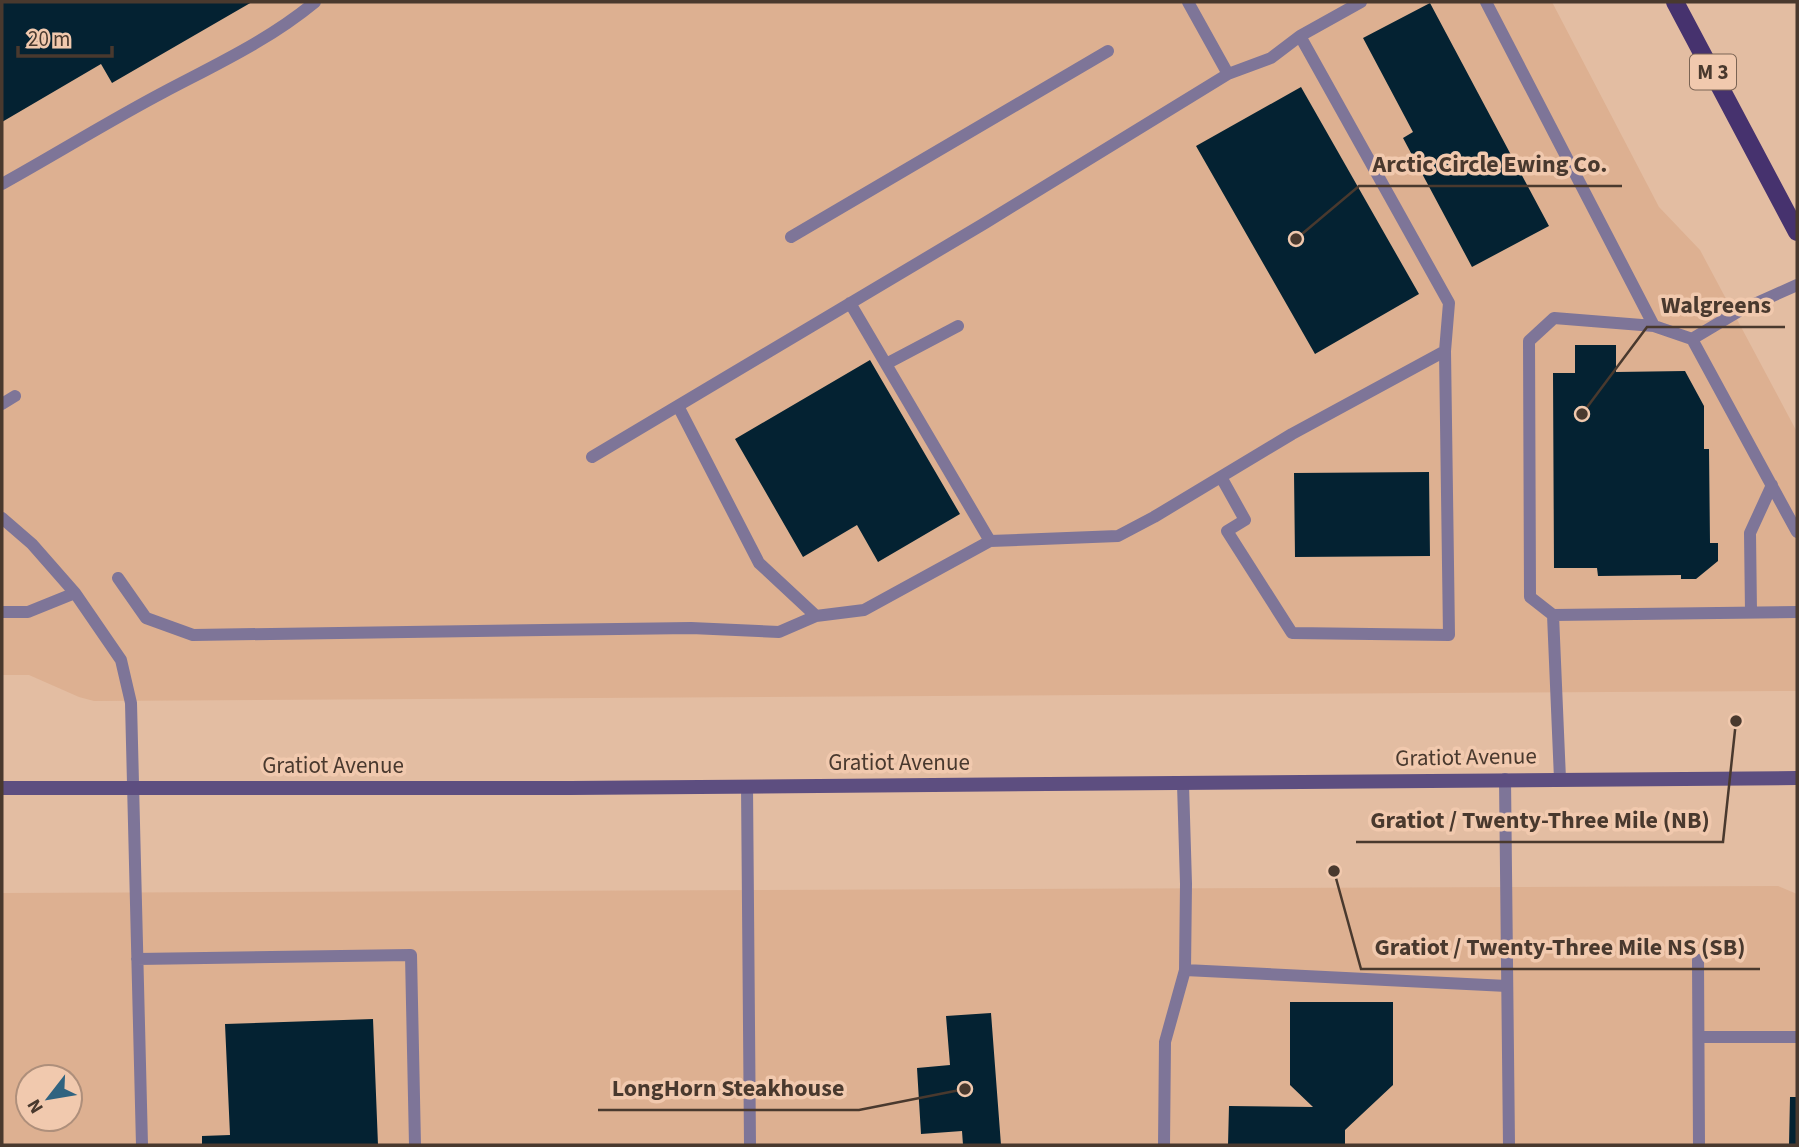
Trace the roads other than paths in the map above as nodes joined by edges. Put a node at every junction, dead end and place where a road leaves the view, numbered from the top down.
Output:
1 (315, 2) edge
2 (1188, 2) edge
3 (1361, 2) edge
4 (1486, 2) edge
5 (1675, 2) edge
6 (1300, 36) junction
7 (1108, 51) dead end
8 (1228, 74) junction
9 (2, 184) edge
10 (1791, 208) edge
11 (1797, 232) edge
12 (791, 237) dead end
13 (1797, 285) edge
14 (850, 303) junction
15 (958, 326) dead end
16 (1654, 326) junction
17 (1692, 339) junction
18 (1446, 351) junction
19 (886, 364) junction
20 (15, 396) dead end
21 (2, 404) edge
22 (678, 406) junction
23 (592, 457) dead end
24 (1221, 477) junction
25 (1772, 485) junction
26 (2, 518) edge
27 (1797, 532) edge
28 (990, 541) junction
29 (118, 578) dead end
30 (75, 593) junction
31 (2, 612) edge
32 (1751, 612) junction
33 (1797, 612) edge
34 (1553, 615) junction
35 (816, 616) junction
36 (1797, 778) edge
37 (1505, 779) junction
38 (1560, 779) junction
39 (1183, 784) junction
40 (747, 786) junction
41 (2, 788) edge
42 (133, 788) junction
43 (137, 959) junction
44 (1698, 960) dead end
45 (1185, 970) junction
46 (1507, 986) junction
47 (1699, 1037) junction
48 (1797, 1037) edge
49 (142, 1145) edge
50 (415, 1145) edge
51 (750, 1145) edge
52 (1164, 1145) edge
53 (1509, 1145) edge
54 (1699, 1145) edge

1 - 9 lane
2 - 8 lane
3 - 6 lane
4 - 16 lane
5 - 10 main road, M 3
6 - 8 lane
6 - 18 lane
7 - 12 lane
8 - 14 lane
10 - 11 main road, M 3
13 - 17 lane
14 - 19 lane
14 - 22 lane
15 - 19 lane
16 - 17 lane
16 - 34 lane
17 - 25 lane
18 - 24 lane
18 - 24 lane
19 - 28 lane
20 - 21 lane
22 - 23 lane
22 - 35 lane
24 - 28 lane
25 - 27 lane
25 - 32 lane
26 - 30 lane
28 - 35 lane
29 - 35 lane
30 - 31 lane
30 - 42 lane
32 - 33 lane
32 - 34 lane
34 - 38 lane
36 - 38 main road, Gratiot Avenue
37 - 38 main road, Gratiot Avenue
37 - 39 main road, Gratiot Avenue
37 - 46 lane
39 - 40 main road, Gratiot Avenue
39 - 45 lane
40 - 42 main road, Gratiot Avenue
40 - 51 lane
41 - 42 main road, Gratiot Avenue
42 - 43 lane
43 - 49 lane
43 - 50 lane
44 - 47 lane
45 - 46 lane
45 - 52 lane
46 - 53 lane
47 - 48 lane
47 - 54 lane

